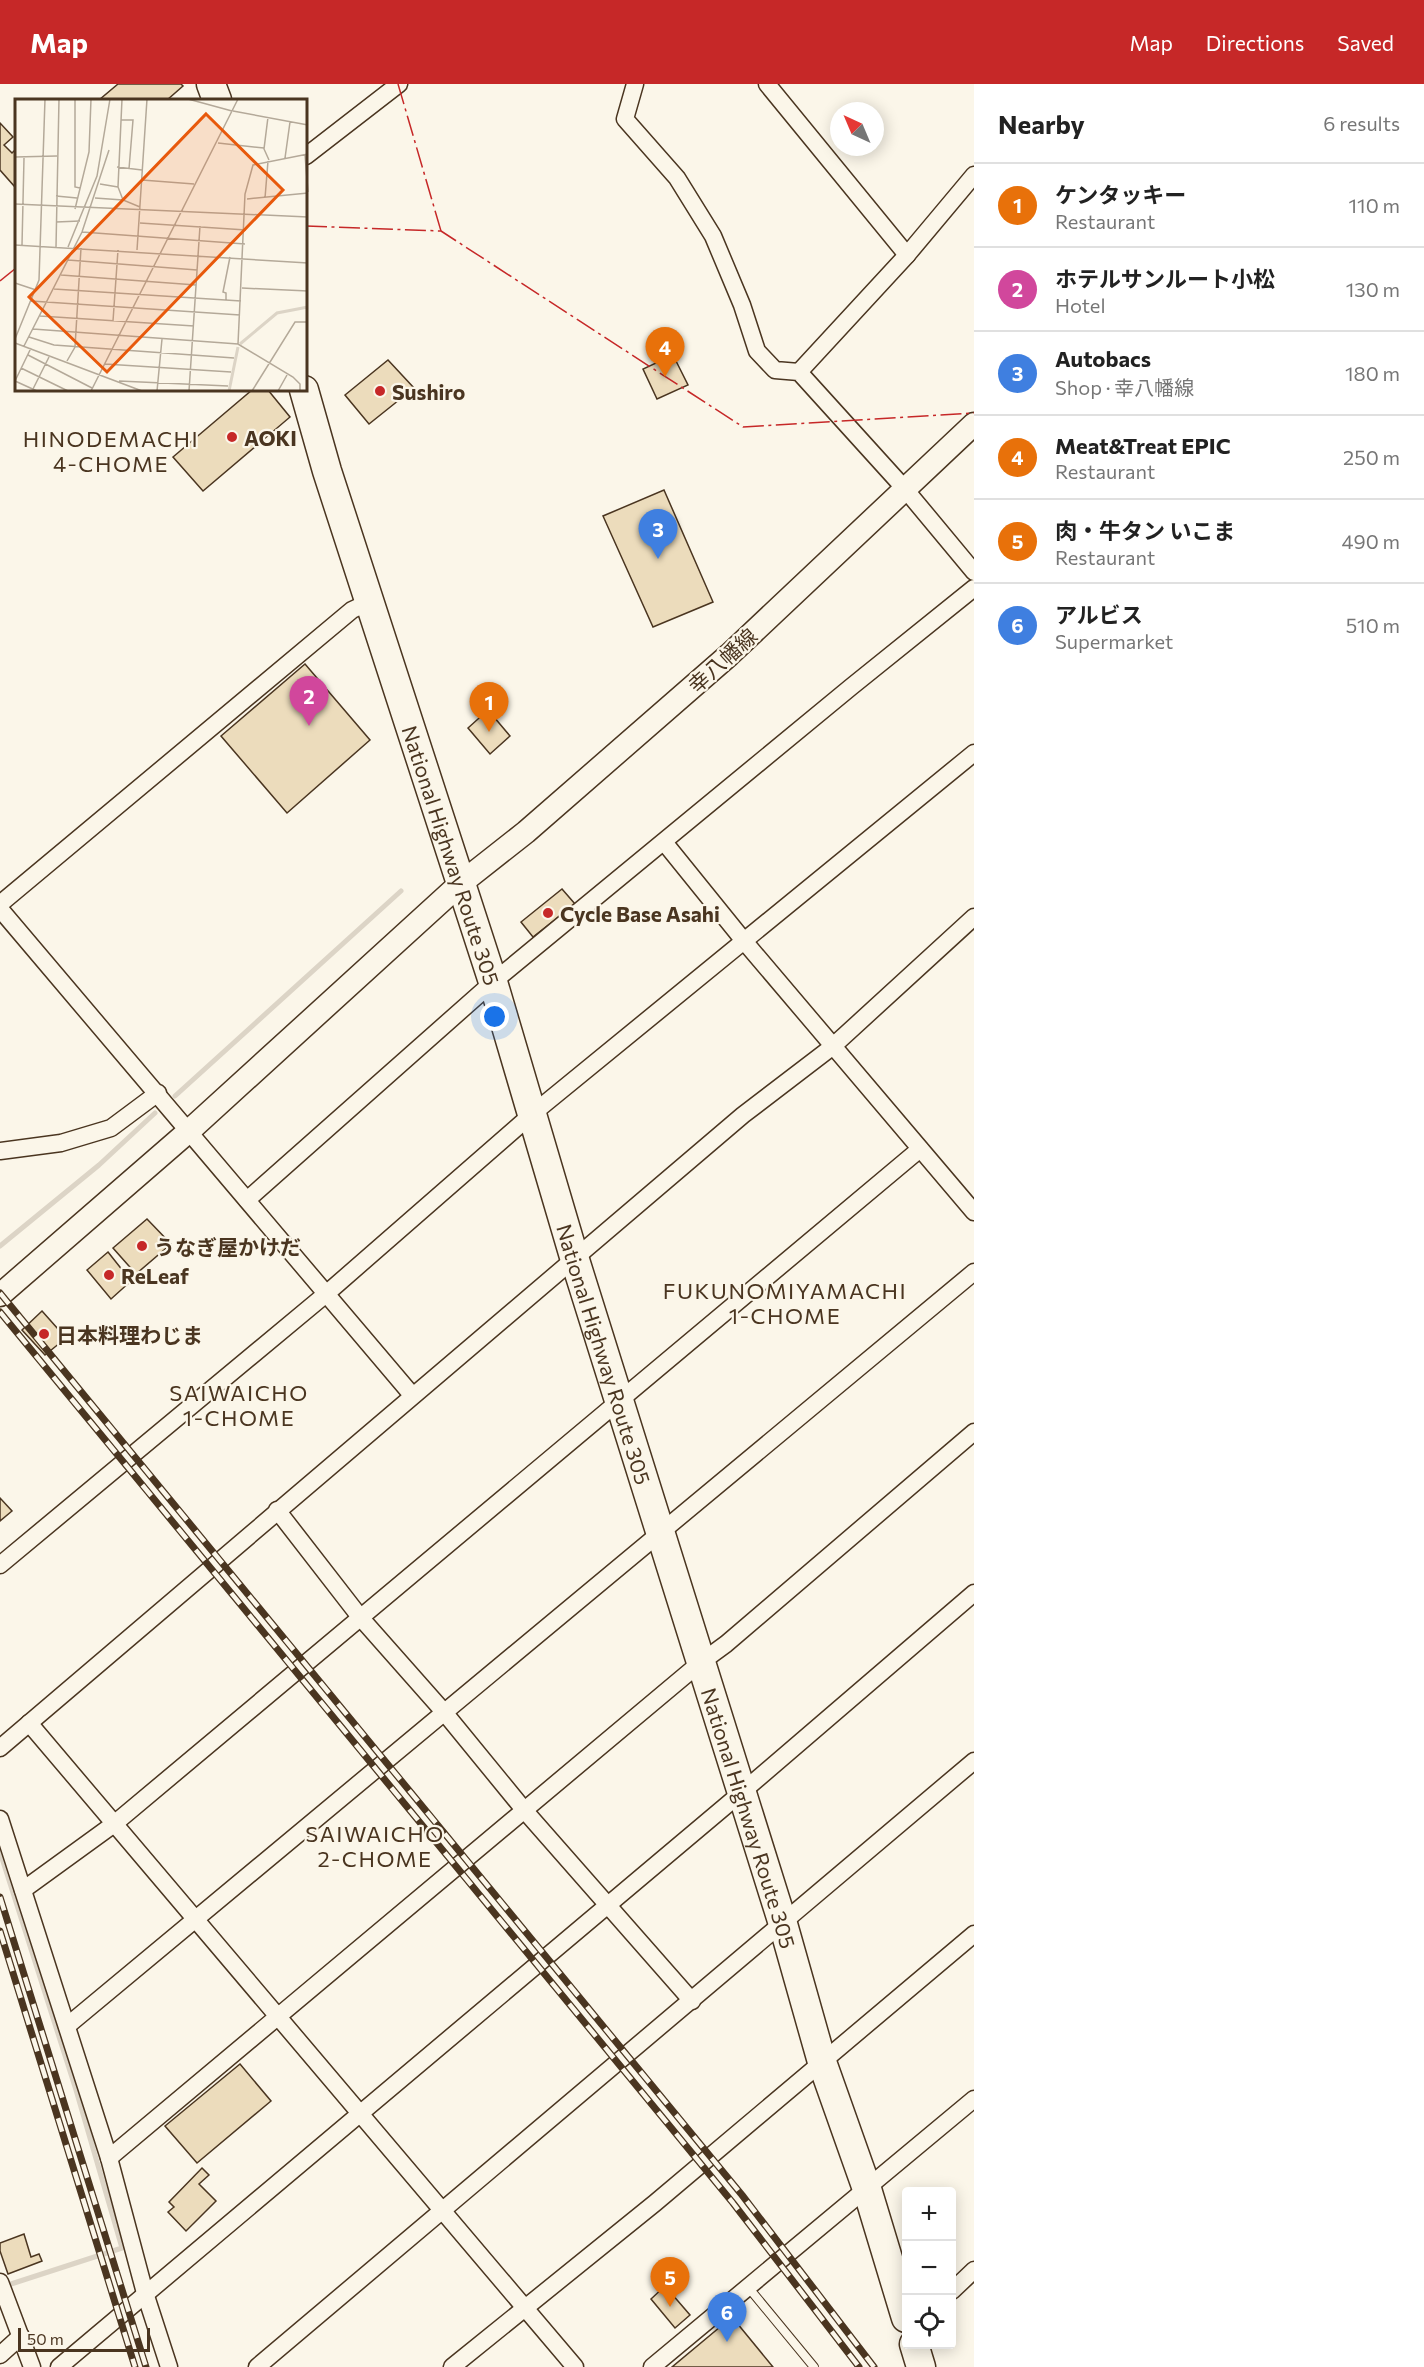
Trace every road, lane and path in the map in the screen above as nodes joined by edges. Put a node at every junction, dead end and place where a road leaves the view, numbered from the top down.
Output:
1 (211, 84) edge
2 (399, 84) edge
3 (635, 84) edge
4 (767, 84) edge
5 (217, 99) edge
6 (308, 154) edge
7 (974, 175) edge
8 (907, 255) junction
9 (799, 372) junction
10 (305, 392) edge
11 (974, 424) edge
12 (905, 489) junction
13 (974, 572) edge
14 (974, 588) edge
15 (369, 603) junction
16 (974, 753) edge
17 (664, 842) junction
18 (460, 884) junction
19 (0, 904) edge
20 (0, 909) edge
21 (974, 917) edge
22 (744, 941) junction
23 (493, 982) junction
24 (832, 1047) junction
25 (158, 1093) junction
26 (531, 1115) junction
27 (189, 1131) junction
28 (920, 1149) junction
29 (0, 1151) edge
30 (247, 1200) junction
31 (974, 1212) edge
32 (575, 1260) junction
33 (974, 1272) edge
34 (326, 1294) junction
35 (0, 1295) edge
36 (412, 1395) junction
37 (618, 1400) junction
38 (974, 1432) edge
39 (277, 1510) junction
40 (660, 1532) junction
41 (0, 1565) edge
42 (974, 1593) edge
43 (360, 1617) junction
44 (700, 1663) junction
45 (444, 1712) junction
46 (29, 1723) junction
47 (0, 1748) edge
48 (974, 1761) edge
49 (741, 1793) junction
50 (525, 1811) junction
51 (0, 1819) edge
52 (114, 1824) junction
53 (23, 1890) junction
54 (609, 1904) junction
55 (196, 1921) junction
56 (783, 1924) junction
57 (974, 1934) edge
58 (692, 2001) junction
59 (279, 2017) junction
60 (67, 2026) junction
61 (822, 2062) junction
62 (974, 2099) edge
63 (360, 2115) junction
64 (109, 2158) junction
65 (867, 2189) junction
66 (441, 2212) junction
67 (974, 2270) edge
68 (0, 2282) edge
69 (956, 2286) edge
70 (748, 2287) junction
71 (145, 2293) junction
72 (902, 2305) edge
73 (524, 2308) junction
74 (21, 2336) junction
75 (916, 2349) edge
76 (0, 2355) edge
77 (32, 2367) edge
78 (59, 2367) edge
79 (169, 2367) edge
80 (257, 2367) edge
81 (453, 2367) edge
82 (575, 2367) edge
83 (652, 2367) edge
84 (814, 2367) edge
85 (921, 2367) edge

1 - 5 highway
2 - 6 street
3 - 9 street
4 - 8 street
7 - 8 street
8 - 9 street
9 - 12 street
10 - 15 highway, National Highway Route 305
11 - 12 street, 幸八幡線
12 - 13 street
12 - 18 street, 幸八幡線
14 - 17 street
15 - 18 highway, National Highway Route 305
15 - 19 street
16 - 22 street
17 - 22 street
17 - 23 street
18 - 23 highway, National Highway Route 305
18 - 27 street, 幸八幡線
20 - 25 street
21 - 24 street
22 - 24 street
22 - 26 street
23 - 26 highway, National Highway Route 305
23 - 30 street
24 - 28 street
24 - 32 street
25 - 27 street
25 - 29 street
26 - 32 highway, National Highway Route 305
26 - 34 street
27 - 30 street
27 - 35 street, 幸八幡線
28 - 31 street
28 - 37 street
30 - 34 street
32 - 36 street
32 - 37 highway, National Highway Route 305
33 - 40 street
34 - 36 street
34 - 41 street
36 - 39 street
37 - 40 highway, National Highway Route 305
37 - 43 street
38 - 44 street
39 - 43 street
39 - 46 street
40 - 44 highway, National Highway Route 305
40 - 45 street
42 - 49 street
43 - 45 street
43 - 52 street
44 - 49 highway, National Highway Route 305
44 - 50 street
45 - 50 street
45 - 55 street
46 - 47 street
46 - 52 street
48 - 56 street
49 - 54 street
49 - 56 highway, National Highway Route 305
50 - 54 street
50 - 59 street
51 - 53 street
52 - 53 street
52 - 55 street
53 - 60 street
54 - 58 street
54 - 63 street
55 - 59 street
55 - 60 street
56 - 58 street
56 - 61 highway, National Highway Route 305
57 - 61 street
58 - 66 street
59 - 63 street
59 - 64 street
60 - 64 street
61 - 65 highway, National Highway Route 305
61 - 73 street
62 - 65 street
63 - 66 street
63 - 71 street
64 - 71 street
65 - 70 street
65 - 72 highway, National Highway Route 305
66 - 73 street
66 - 80 street
67 - 69 street
68 - 74 street
70 - 83 street
70 - 84 lane
71 - 78 street
71 - 79 street
73 - 81 street
73 - 82 street
74 - 76 street
74 - 77 street
75 - 85 highway

